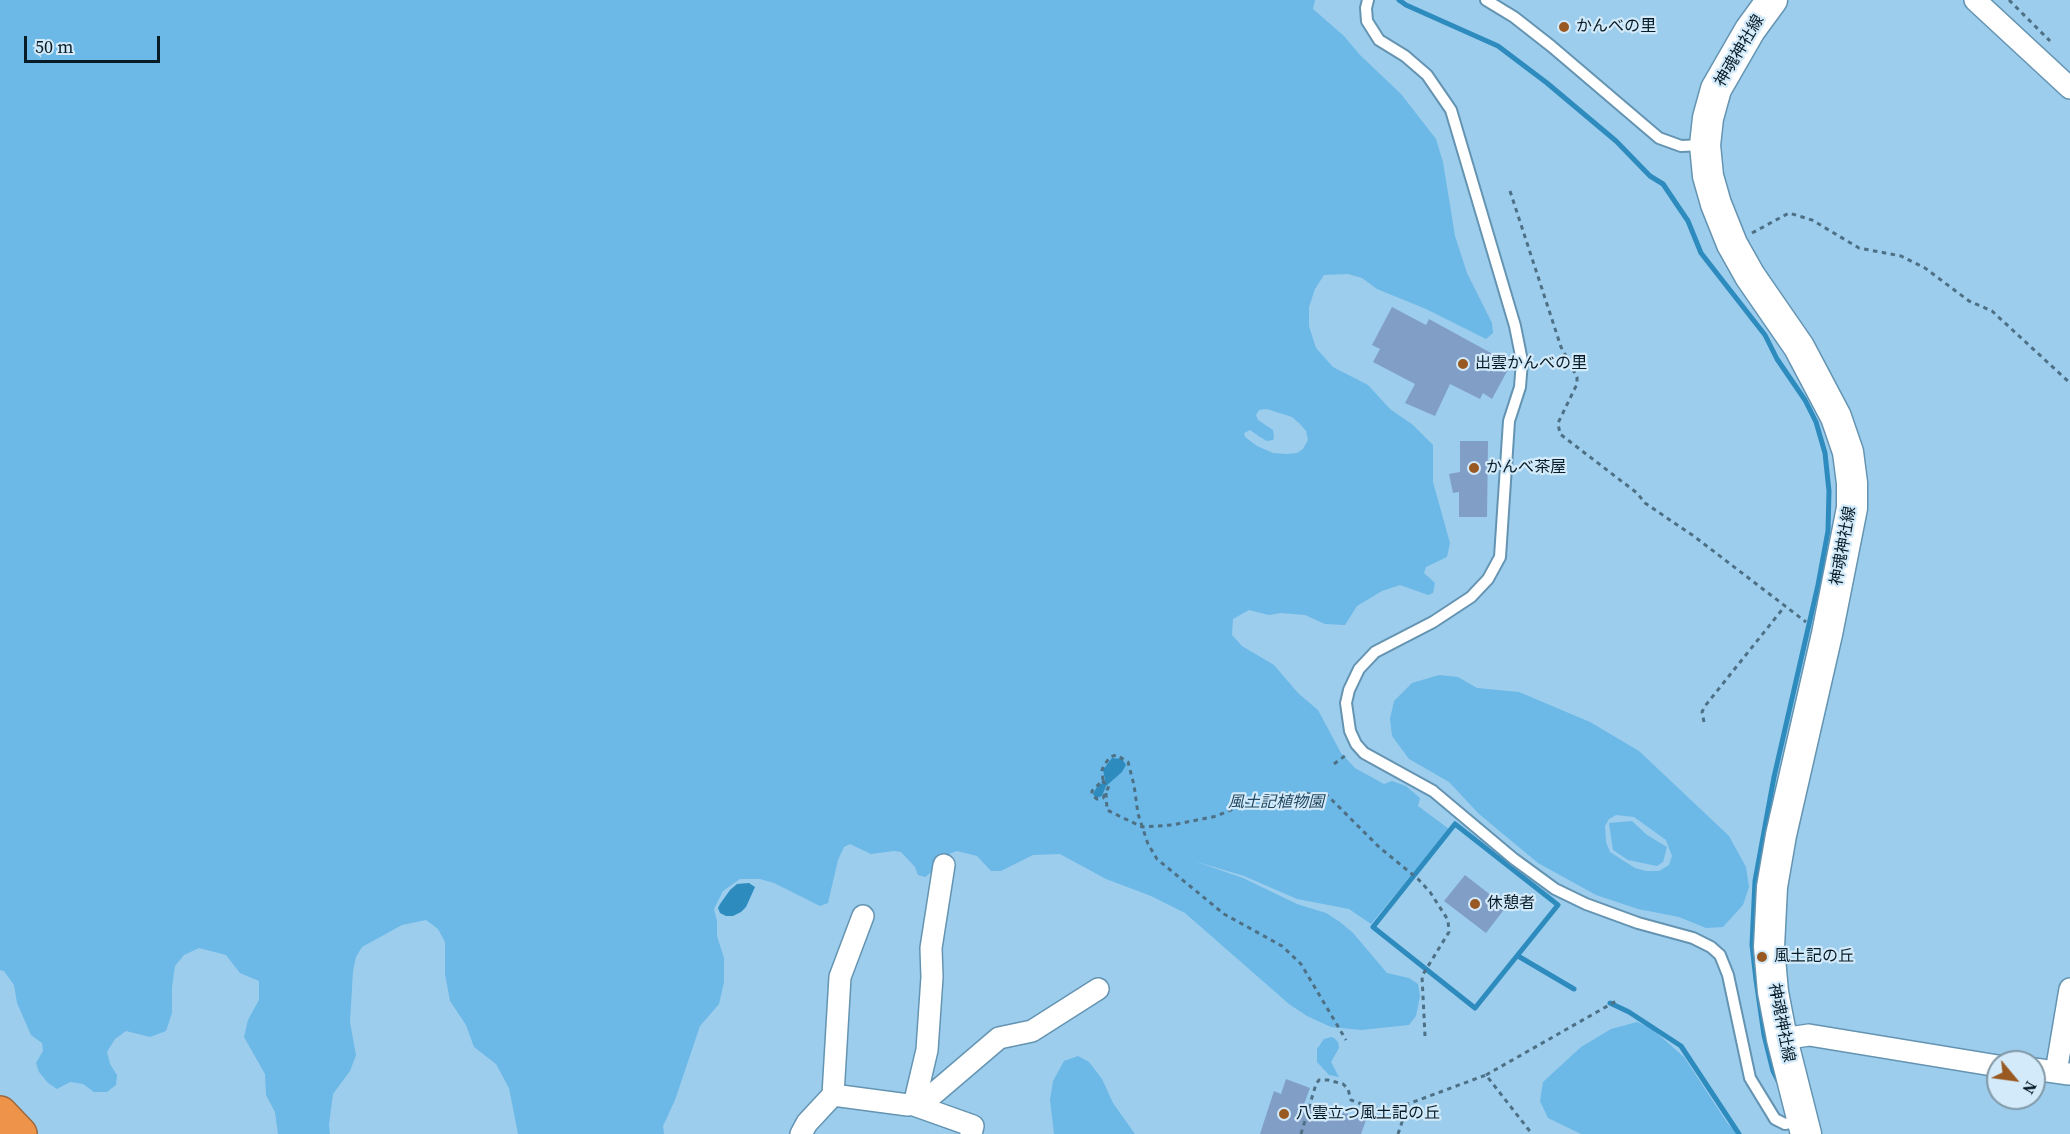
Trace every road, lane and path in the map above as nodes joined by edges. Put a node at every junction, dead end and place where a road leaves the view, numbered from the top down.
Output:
1 (1368, 0) edge
2 (1486, 0) edge
3 (1772, 0) edge
4 (1975, 0) edge
5 (2009, 0) edge
6 (2055, 45) dead end
7 (2070, 88) edge
8 (1705, 145) junction
9 (1510, 191) dead end
10 (1732, 244) junction
11 (2070, 383) edge
12 (1785, 606) junction
13 (1802, 619) dead end
14 (1704, 722) dead end
15 (1348, 754) dead end
16 (1334, 764) dead end
17 (1102, 781) junction
18 (1106, 793) junction
19 (1142, 827) junction
20 (944, 865) dead end
21 (863, 916) dead end
22 (1098, 989) dead end
23 (2070, 989) edge
24 (1618, 1000) dead end
25 (1425, 1036) dead end
26 (1782, 1039) junction
27 (1346, 1040) dead end
28 (1986, 1064) edge
29 (2046, 1071) edge
30 (2063, 1073) edge
31 (1486, 1075) junction
32 (833, 1095) junction
33 (914, 1104) junction
34 (1397, 1108) junction
35 (1805, 1127) edge
36 (801, 1134) edge
37 (971, 1134) edge
38 (1301, 1134) edge
39 (1398, 1134) edge
40 (1532, 1134) edge

1 - 35 lane
2 - 8 lane
3 - 8 main road, 神魂神社線
4 - 7 street
5 - 6 path
8 - 10 main road, 神魂神社線
9 - 12 path
10 - 11 path
10 - 26 main road, 神魂神社線
12 - 13 path
12 - 14 path
15 - 16 path
17 - 18 path
17 - 18 path
17 - 19 path
18 - 19 path
19 - 25 path
19 - 27 path
20 - 33 street
21 - 32 street
22 - 33 street
23 - 30 street
24 - 31 path
26 - 28 street
26 - 35 main road, 神魂神社線
29 - 30 street
31 - 34 path
31 - 40 path
32 - 33 street
32 - 36 street
33 - 37 street
34 - 38 path
34 - 39 path

